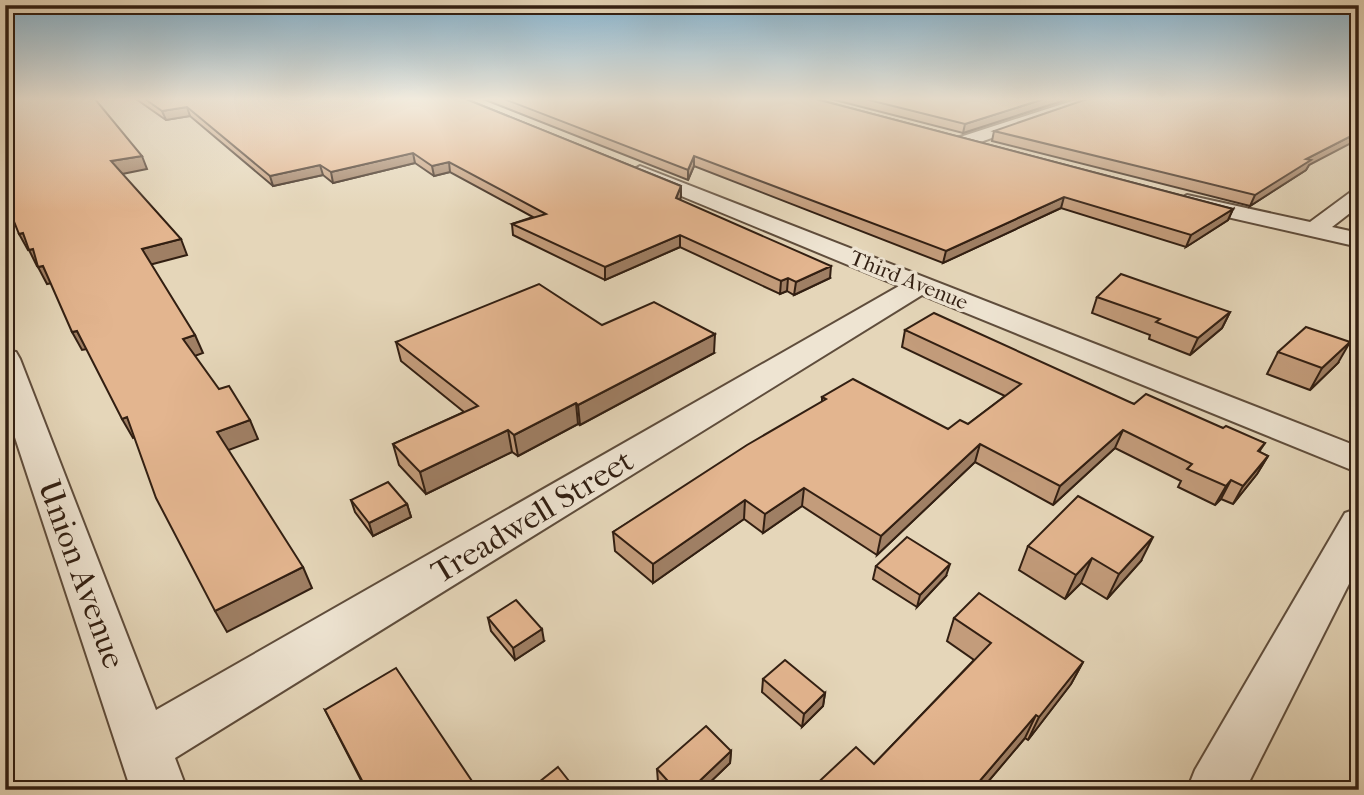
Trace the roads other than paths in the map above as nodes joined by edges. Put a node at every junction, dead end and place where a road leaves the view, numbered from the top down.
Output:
1 (938, 136) edge
2 (981, 136) edge
3 (963, 142) junction
4 (1001, 152) edge
5 (613, 161) edge
6 (1359, 195) edge
7 (1169, 196) edge
8 (1313, 231) junction
9 (1359, 240) edge
10 (920, 285) junction
11 (5, 359) edge
12 (1359, 461) edge
13 (1359, 523) edge
14 (143, 747) junction
15 (159, 790) edge
16 (1215, 790) edge

1 - 3 street
2 - 3 street
3 - 4 street
5 - 10 street, Third Avenue
6 - 8 street
7 - 8 street
8 - 9 street
10 - 12 street, Third Avenue
10 - 14 street, Treadwell Street
11 - 14 street, Union Avenue
13 - 16 street
14 - 15 street, Union Avenue

